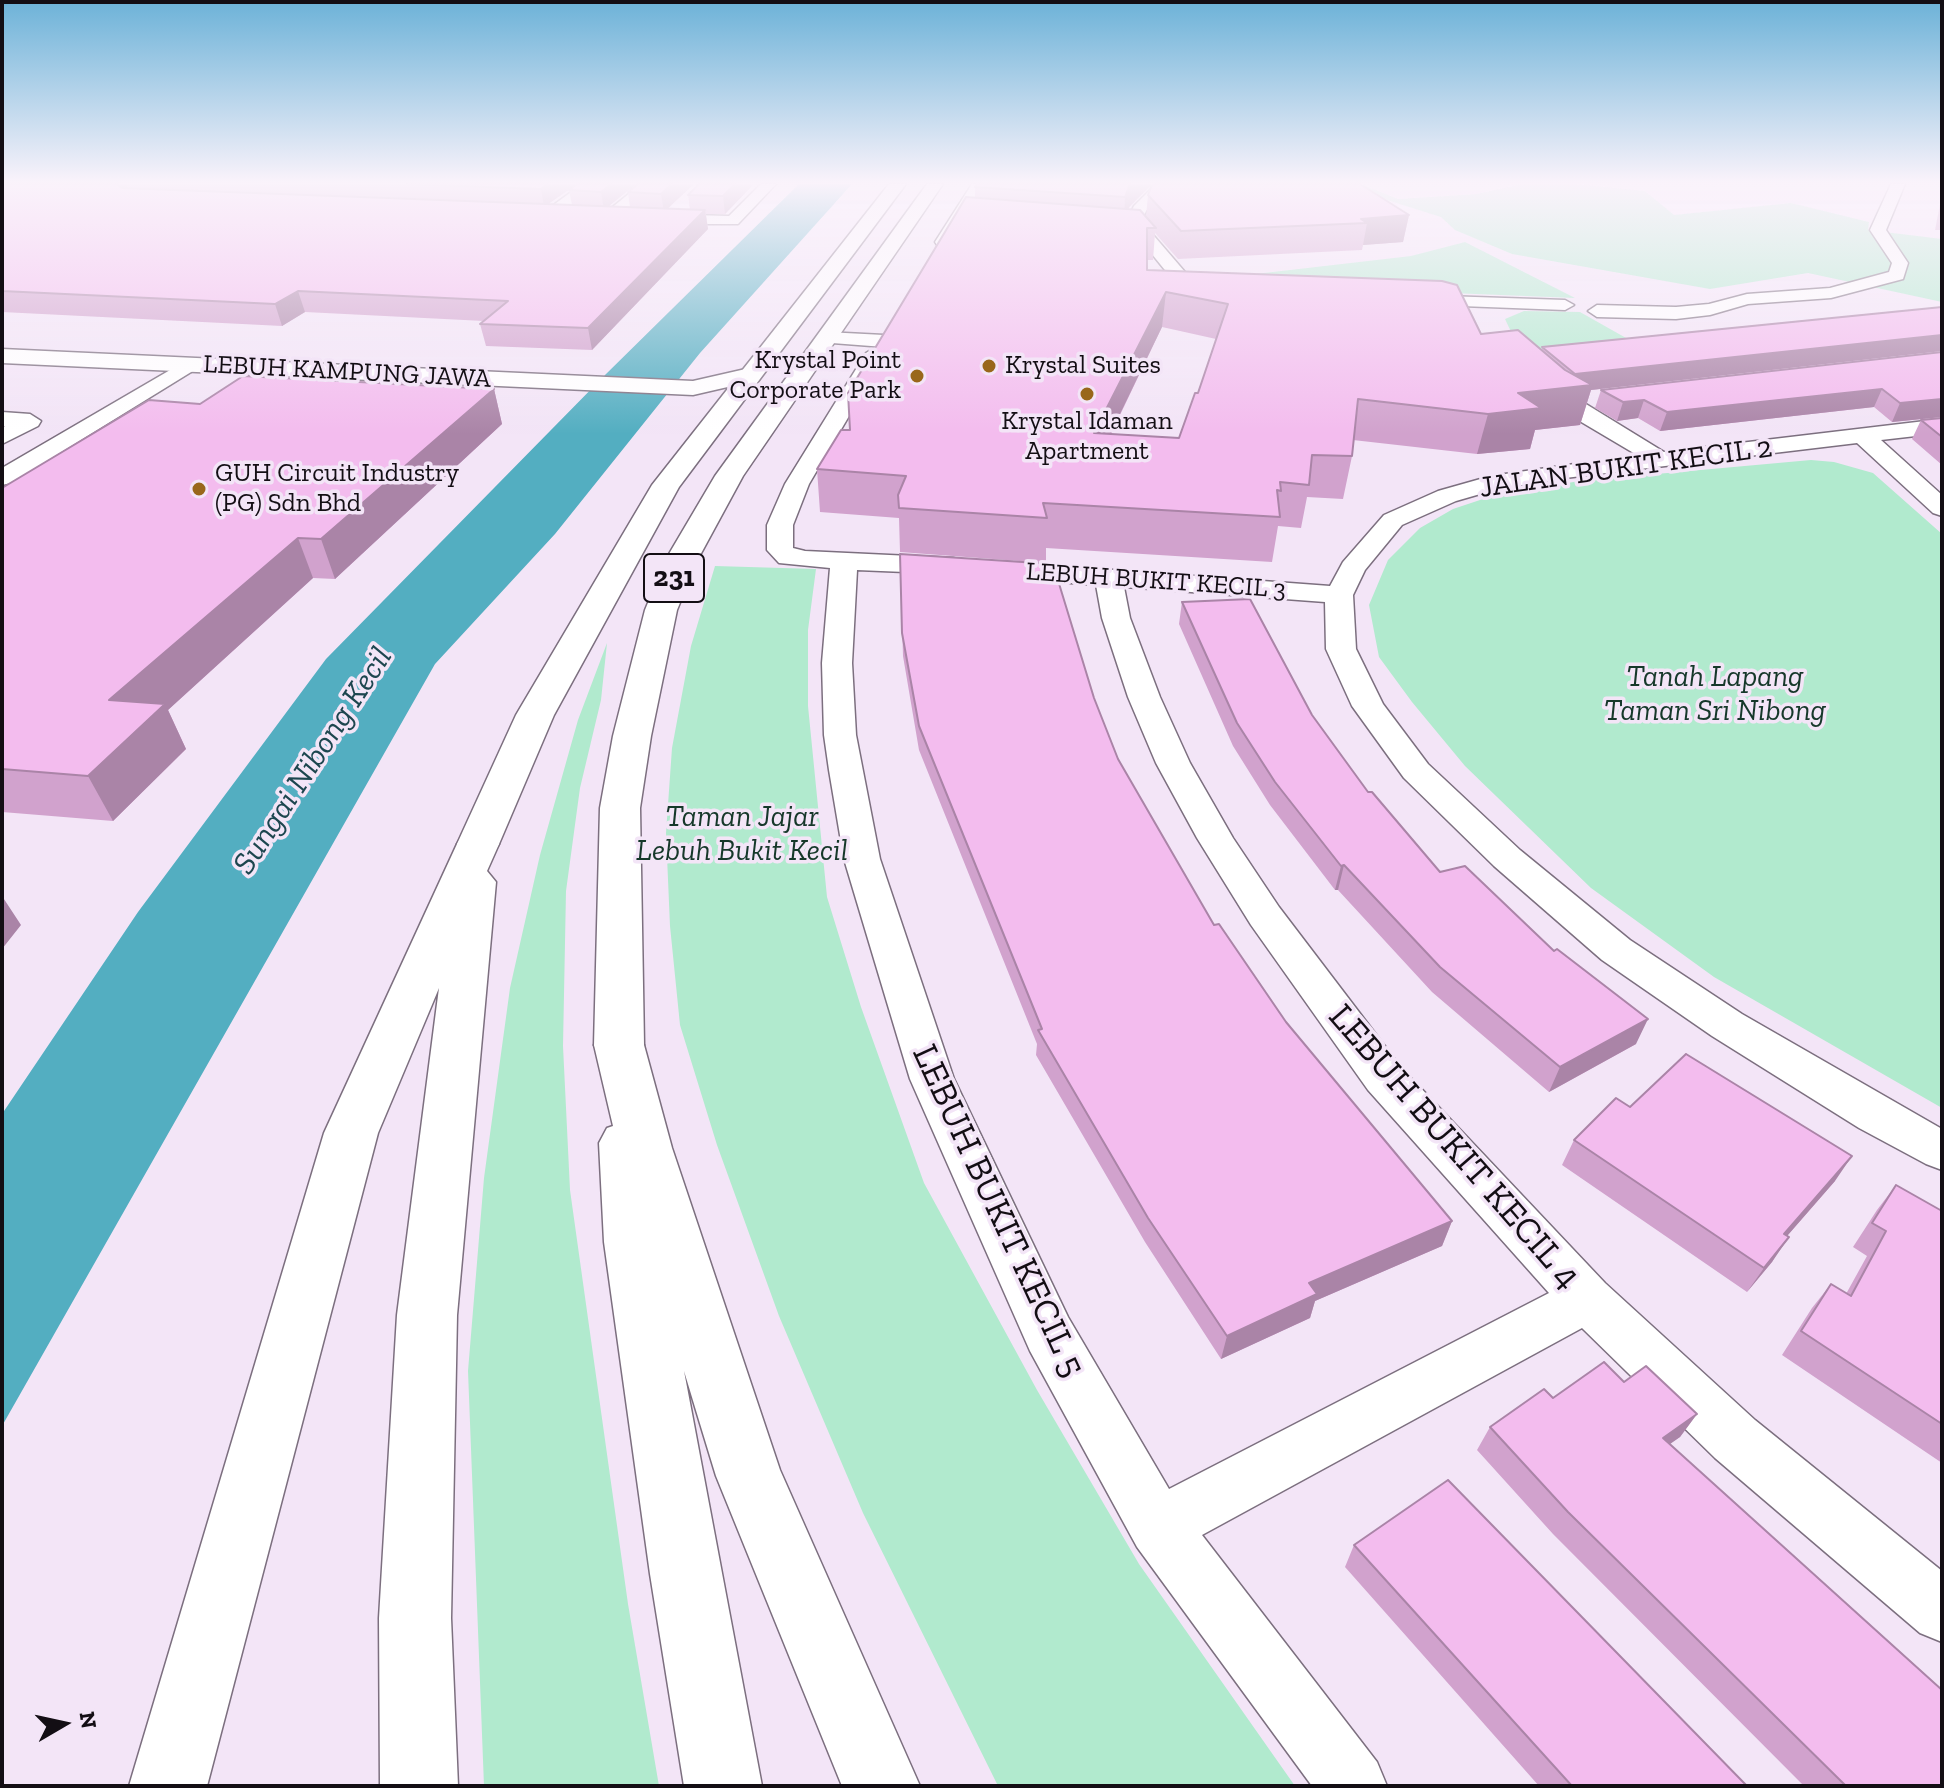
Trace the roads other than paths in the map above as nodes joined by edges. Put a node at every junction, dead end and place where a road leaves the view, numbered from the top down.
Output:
1 (833, 267) edge
2 (896, 267) edge
3 (1173, 267) edge
4 (1899, 267) edge
5 (1243, 293) edge
6 (1396, 299) edge
7 (1490, 303) junction
8 (1565, 305) dead end
9 (1597, 311) dead end
10 (1500, 327) dead end
11 (826, 338) junction
12 (2, 356) edge
13 (189, 365) junction
14 (1528, 370) edge
15 (750, 375) junction
16 (686, 388) junction
17 (1594, 399) dead end
18 (1564, 402) junction
19 (2, 419) edge
20 (712, 423) junction
21 (1942, 426) edge
22 (1863, 436) junction
23 (2, 437) edge
24 (1661, 460) junction
25 (2, 478) edge
26 (1942, 508) edge
27 (844, 560) junction
28 (1108, 578) junction
29 (1339, 595) junction
30 (478, 844) junction
31 (619, 1045) junction
32 (1942, 1151) edge
33 (1587, 1299) junction
34 (1158, 1526) junction
35 (1942, 1611) edge
36 (168, 1786) edge
37 (419, 1786) edge
38 (723, 1786) edge
39 (881, 1786) edge
40 (1353, 1786) edge

1 - 15 main road, 231
2 - 11 main road, 231
3 - 5 street
4 - 9 street
6 - 7 street
7 - 8 street
7 - 10 street
11 - 27 street, LEBUH BUKIT KECIL 3
11 - 31 main road, 231
12 - 13 main road, LEBUH KAMPUNG JAWA
13 - 16 main road, LEBUH KAMPUNG JAWA
13 - 25 street
14 - 18 street
15 - 16 main road, LEBUH KAMPUNG JAWA
15 - 20 main road, 231
16 - 20 main road
17 - 18 street
18 - 24 street
19 - 23 street
20 - 30 main road, 231
21 - 22 street, JALAN BUKIT KECIL 2
22 - 24 street, JALAN BUKIT KECIL 2
22 - 26 street
24 - 29 street, JALAN BUKIT KECIL 2
27 - 28 street, LEBUH BUKIT KECIL 3
27 - 34 street, LEBUH BUKIT KECIL 5
28 - 29 street, LEBUH BUKIT KECIL 3
28 - 33 street, LEBUH BUKIT KECIL 4
29 - 32 street
30 - 36 main road
30 - 37 main road
31 - 38 main road
31 - 39 main road
33 - 34 street
33 - 35 street, LEBUH BUKIT KECIL 4
34 - 40 street, LEBUH BUKIT KECIL 5

